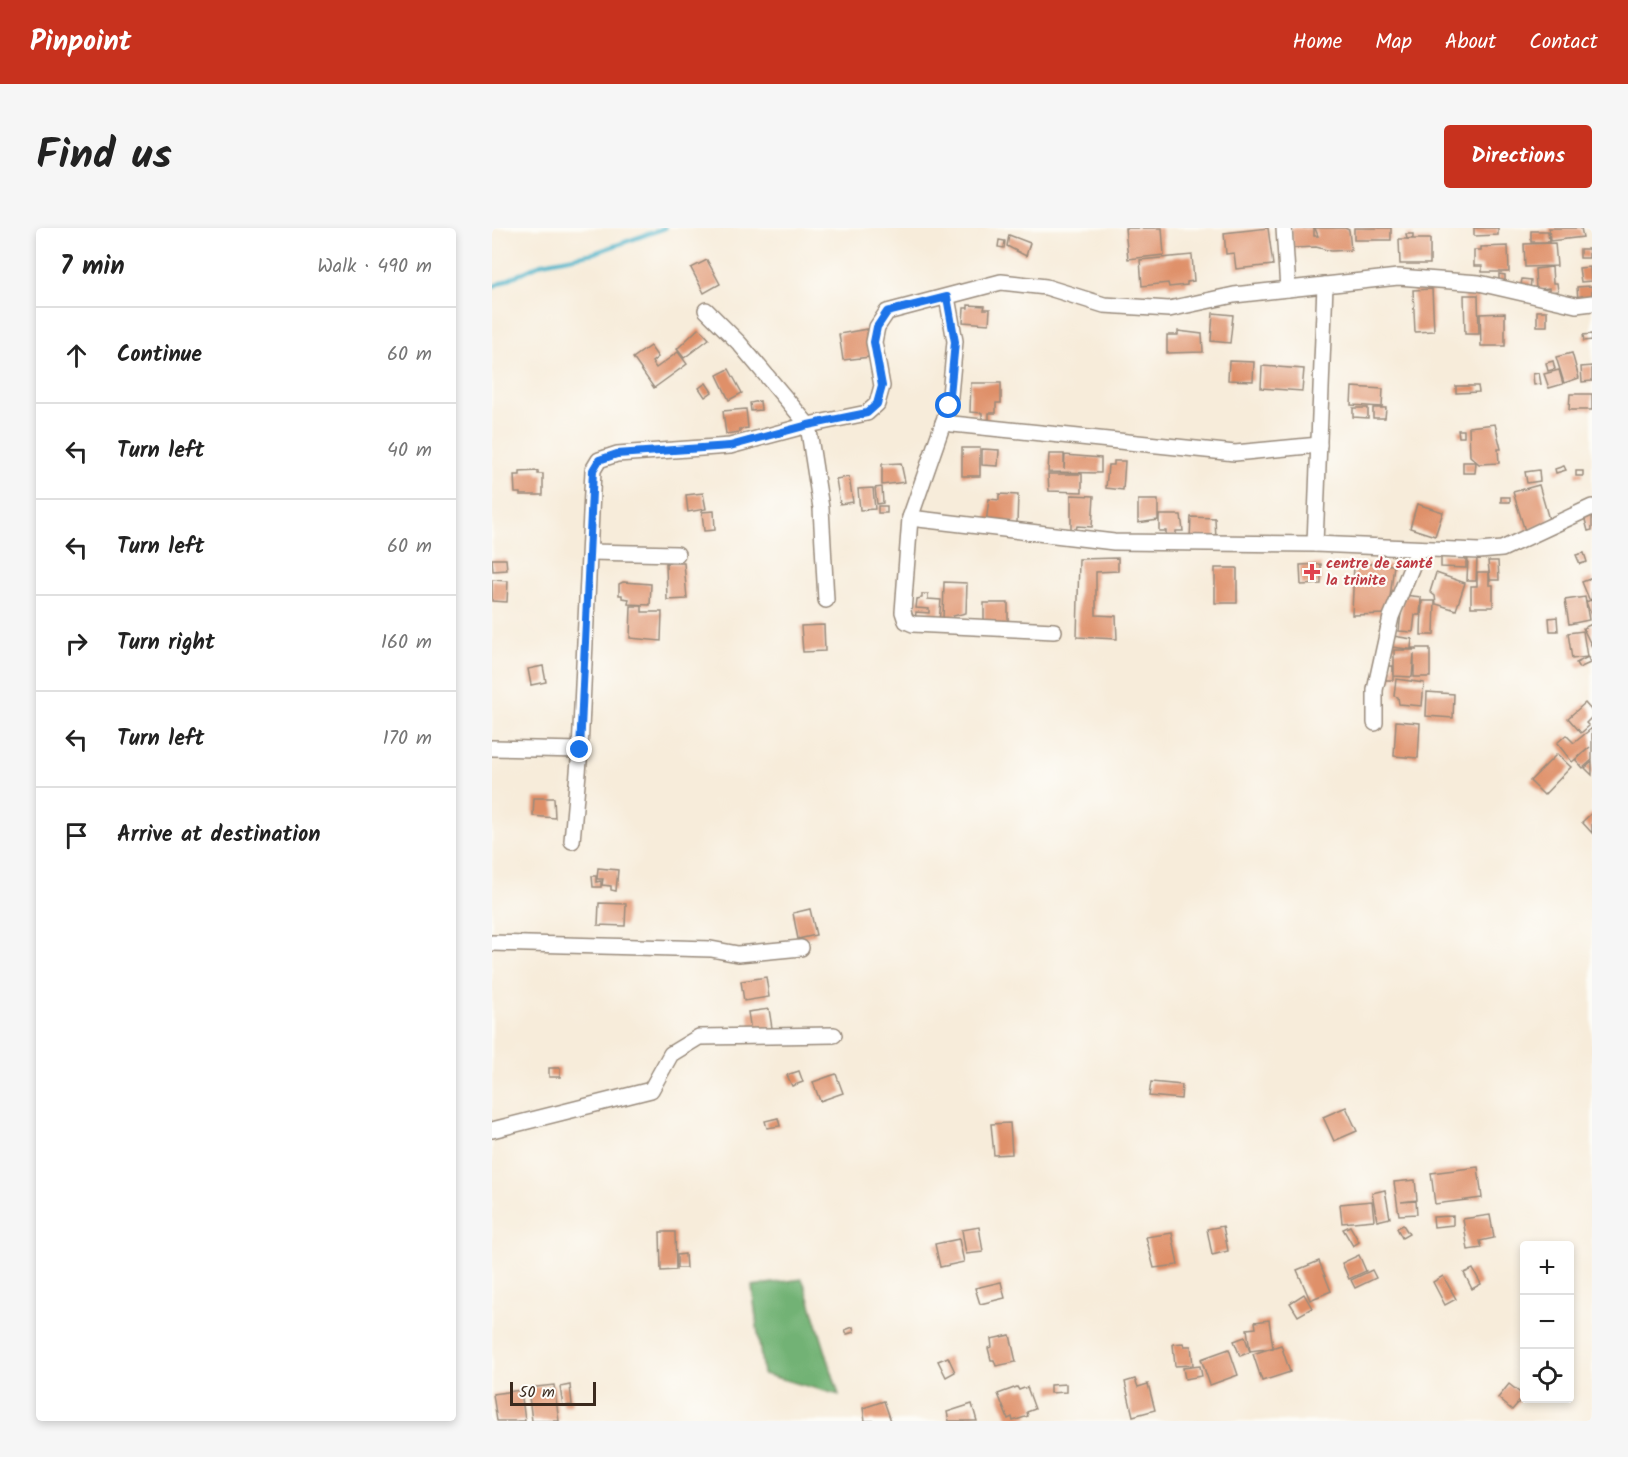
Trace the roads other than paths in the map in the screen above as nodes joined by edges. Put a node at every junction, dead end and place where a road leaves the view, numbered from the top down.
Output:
1 (1284, 228) edge
2 (1325, 285) junction
3 (1288, 289) junction
4 (947, 297) junction
5 (1592, 303) edge
6 (706, 310) dead end
7 (943, 423) junction
8 (808, 425) junction
9 (1319, 445) junction
10 (1592, 507) edge
11 (910, 518) junction
12 (1315, 544) junction
13 (1419, 549) junction
14 (590, 552) junction
15 (677, 554) dead end
16 (826, 600) dead end
17 (1054, 631) dead end
18 (1375, 723) dead end
19 (492, 748) edge
20 (580, 750) junction
21 (572, 840) dead end
22 (492, 943) edge
23 (801, 948) dead end
24 (834, 1035) dead end
25 (492, 1130) edge

1 - 3 street
2 - 3 street
2 - 5 street
2 - 9 street
3 - 4 street
4 - 7 street
4 - 8 street
6 - 8 street
7 - 9 street
7 - 11 street
8 - 14 street
8 - 16 street
9 - 12 street
10 - 13 street
11 - 12 street
11 - 17 street
12 - 13 street
13 - 18 street
14 - 15 street
14 - 20 street
19 - 20 street
20 - 21 street
22 - 23 street
24 - 25 street

